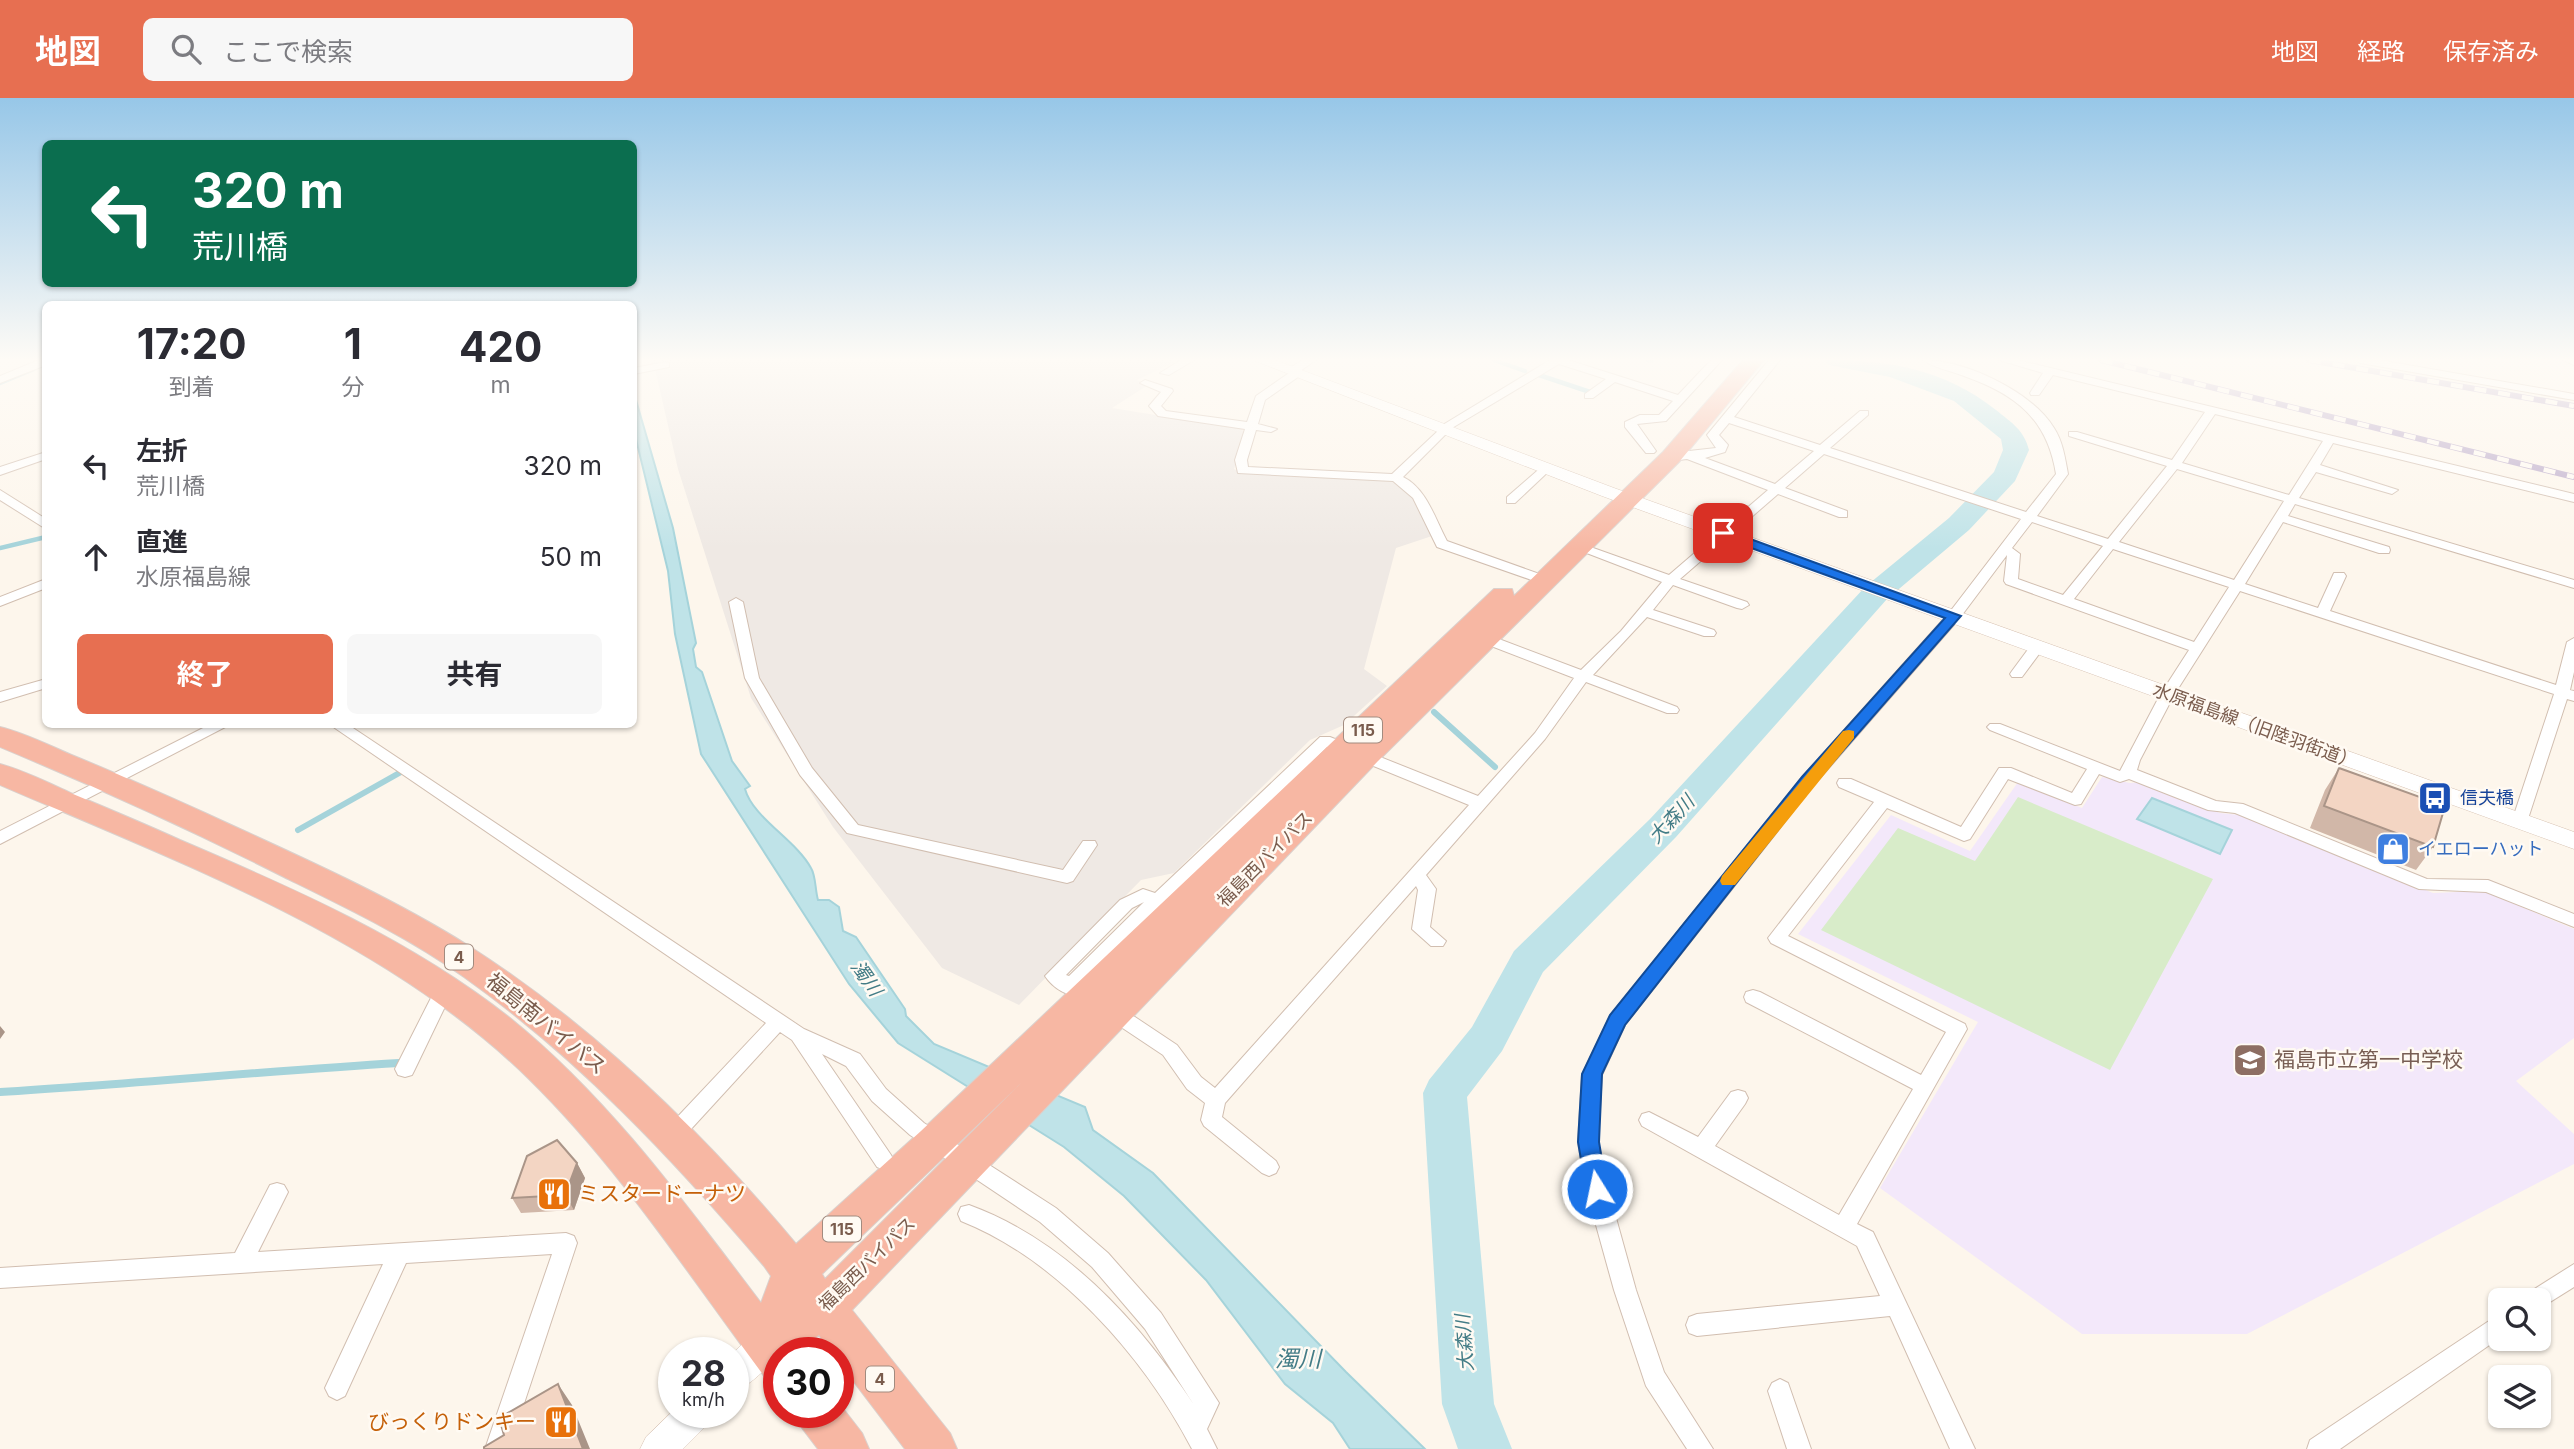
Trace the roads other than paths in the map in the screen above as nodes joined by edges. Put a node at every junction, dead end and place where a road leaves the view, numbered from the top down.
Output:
1 (1220, 423) edge
2 (1252, 423) edge
3 (1430, 423) edge
4 (1456, 423) edge
5 (1693, 423) edge
6 (1707, 423) edge
7 (1738, 423) edge
8 (1853, 423) edge
9 (2044, 423) edge
10 (2203, 423) edge
11 (2270, 423) edge
12 (1251, 428) junction
13 (1271, 429) dead end
14 (1446, 429) junction
15 (2073, 434) dead end
16 (2331, 438) junction
17 (1824, 449) junction
18 (1670, 455) junction
19 (42, 456) edge
20 (2174, 465) junction
21 (2313, 467) junction
22 (1545, 468) junction
23 (0, 471) edge
24 (1395, 478) junction
25 (1779, 489) junction
26 (2392, 490) dead end
27 (0, 494) edge
28 (1618, 496) junction
29 (2574, 498) edge
30 (1511, 500) dead end
31 (2293, 500) junction
32 (1843, 514) dead end
33 (2028, 515) junction
34 (2282, 518) junction
35 (42, 522) edge
36 (1723, 533) junction
37 (2114, 543) junction
38 (1577, 547) junction
39 (2006, 550) junction
40 (2384, 550) dead end
41 (1534, 576) junction
42 (2339, 576) dead end
43 (1670, 581) junction
44 (2239, 583) junction
45 (2574, 584) edge
46 (42, 585) edge
47 (2066, 600) junction
48 (0, 602) edge
49 (736, 602) dead end
50 (1742, 605) dead end
51 (1644, 612) junction
52 (2323, 612) junction
53 (1946, 613) junction
54 (1709, 634) dead end
55 (1476, 636) junction
56 (2574, 642) edge
57 (2037, 647) junction
58 (2197, 648) junction
59 (2017, 674) dead end
60 (1584, 675) junction
61 (42, 684) edge
62 (2568, 694) edge
63 (2167, 695) junction
64 (0, 696) edge
65 (1672, 710) dead end
66 (1995, 727) dead end
67 (216, 728) edge
68 (342, 728) edge
69 (0, 736) edge
70 (1357, 750) junction
71 (2096, 767) junction
72 (2130, 773) junction
73 (0, 774) edge
74 (111, 782) junction
75 (1845, 783) dead end
76 (1884, 800) junction
77 (69, 803) junction
78 (1480, 803) junction
79 (2520, 821) junction
80 (0, 838) edge
81 (2574, 841) edge
82 (1089, 845) dead end
83 (1417, 875) junction
84 (1160, 902) joint
85 (2574, 921) edge
86 (1437, 941) dead end
87 (1073, 988) dead end
88 (444, 990) junction
89 (1753, 997) dead end
90 (779, 1021) junction
91 (1128, 1022) dead end
92 (797, 1034) junction
93 (405, 1069) dead end
94 (1925, 1086) junction
95 (1738, 1098) dead end
96 (1216, 1100) junction
97 (1649, 1120) dead end
98 (674, 1134) junction
99 (957, 1148) junction
100 (1701, 1149) junction
101 (884, 1161) dead end
102 (1269, 1167) dead end
103 (277, 1192) dead end
104 (969, 1214) dead end
105 (1843, 1228) junction
106 (398, 1256) junction
107 (241, 1263) junction
108 (793, 1273) junction
109 (2574, 1274) edge
110 (0, 1278) edge
111 (2551, 1290) edge
112 (1896, 1305) junction
113 (825, 1308) junction
114 (1697, 1325) dead end
115 (2488, 1333) edge
116 (776, 1337) edge
117 (791, 1337) edge
118 (763, 1341) edge
119 (337, 1388) dead end
120 (1780, 1391) dead end
121 (1196, 1427) junction
122 (680, 1428) edge
123 (830, 1428) edge
124 (497, 1449) edge
125 (658, 1449) edge
126 (846, 1449) edge
127 (934, 1449) edge
128 (1205, 1449) edge
129 (1701, 1449) edge
130 (1799, 1449) edge
131 (1963, 1449) edge
132 (2319, 1449) edge

1 - 12 street
2 - 12 street
3 - 14 main road, 水原福島線（旧陸羽街道）
4 - 14 street
5 - 18 highway, 福島西バイパス / 115
6 - 18 street
7 - 17 street
8 - 17 street
9 - 33 street
10 - 20 street
11 - 16 street
12 - 13 street
12 - 24 street
14 - 22 main road, 水原福島線（旧陸羽街道）
14 - 24 street
15 - 20 street
16 - 21 street
16 - 29 street
17 - 25 street
17 - 33 street
18 - 25 street
18 - 28 highway, 福島西バイパス / 115
19 - 23 street
20 - 31 street
20 - 37 street
21 - 26 street
21 - 31 street
22 - 28 main road, 水原福島線（旧陸羽街道）
22 - 30 street
24 - 41 street
25 - 32 street
25 - 36 street
27 - 35 street
28 - 36 main road, 水原福島線（旧陸羽街道）
28 - 38 highway, 福島西バイパス / 115
28 - 41 highway, 福島西バイパス / 115
31 - 34 street
31 - 45 street
33 - 37 street
33 - 39 street
34 - 40 street
34 - 44 street
36 - 43 street
36 - 53 main road, 水原福島線（旧陸羽街道）
37 - 44 street
37 - 47 street
38 - 41 highway, 福島西バイパス / 115
38 - 43 street
39 - 47 street
39 - 53 street
41 - 55 highway, 福島西バイパス / 115
42 - 52 street
43 - 50 street
43 - 51 street
44 - 52 street
44 - 58 street
46 - 48 street
47 - 58 street
49 - 82 street
51 - 54 street
51 - 60 street
52 - 62 street
53 - 57 main road, 水原福島線（旧陸羽街道）
53 - 129 street
55 - 60 street
55 - 70 highway, 福島西バイパス / 115
56 - 62 street
57 - 59 street
57 - 63 main road, 水原福島線（旧陸羽街道）
58 - 63 street
60 - 65 street
60 - 78 street
61 - 64 street
62 - 79 street
63 - 72 street
63 - 79 main road, 水原福島線（旧陸羽街道）
66 - 71 street
67 - 74 street
68 - 90 street
69 - 74 highway, 福島南バイパス / 4
70 - 78 street
70 - 84 street
70 - 99 highway, 福島西バイパス / 115
71 - 72 street
71 - 76 street
72 - 85 street
73 - 77 highway, 福島南バイパス / 4
74 - 77 street
74 - 98 highway, 福島南バイパス / 4
75 - 76 street
76 - 94 street
77 - 80 street
77 - 88 highway, 福島南バイパス / 4
78 - 83 street
79 - 81 main road, 水原福島線（旧陸羽街道）
83 - 86 street
83 - 96 street
84 - 87 street
88 - 93 street
88 - 118 highway, 福島南バイパス / 4
89 - 94 street
90 - 92 street
90 - 98 street
91 - 96 street
92 - 99 street
92 - 101 street
94 - 105 street
95 - 100 street
96 - 102 street
97 - 100 street
98 - 108 highway, 福島南バイパス / 4
99 - 108 highway, 福島西バイパス / 115
99 - 113 highway, 福島西バイパス / 115
99 - 121 street
100 - 105 street
103 - 107 street
104 - 121 street
105 - 112 street
106 - 107 street
106 - 119 street
106 - 124 street
107 - 110 street
108 - 113 highway, 福島南バイパス / 4
108 - 116 highway, 福島西バイパス / 115
109 - 111 street
112 - 114 street
112 - 131 street
113 - 117 highway, 福島西バイパス / 115
113 - 127 highway, 福島南バイパス / 4
115 - 132 street
120 - 130 street
121 - 128 street
122 - 125 main road
123 - 126 highway

